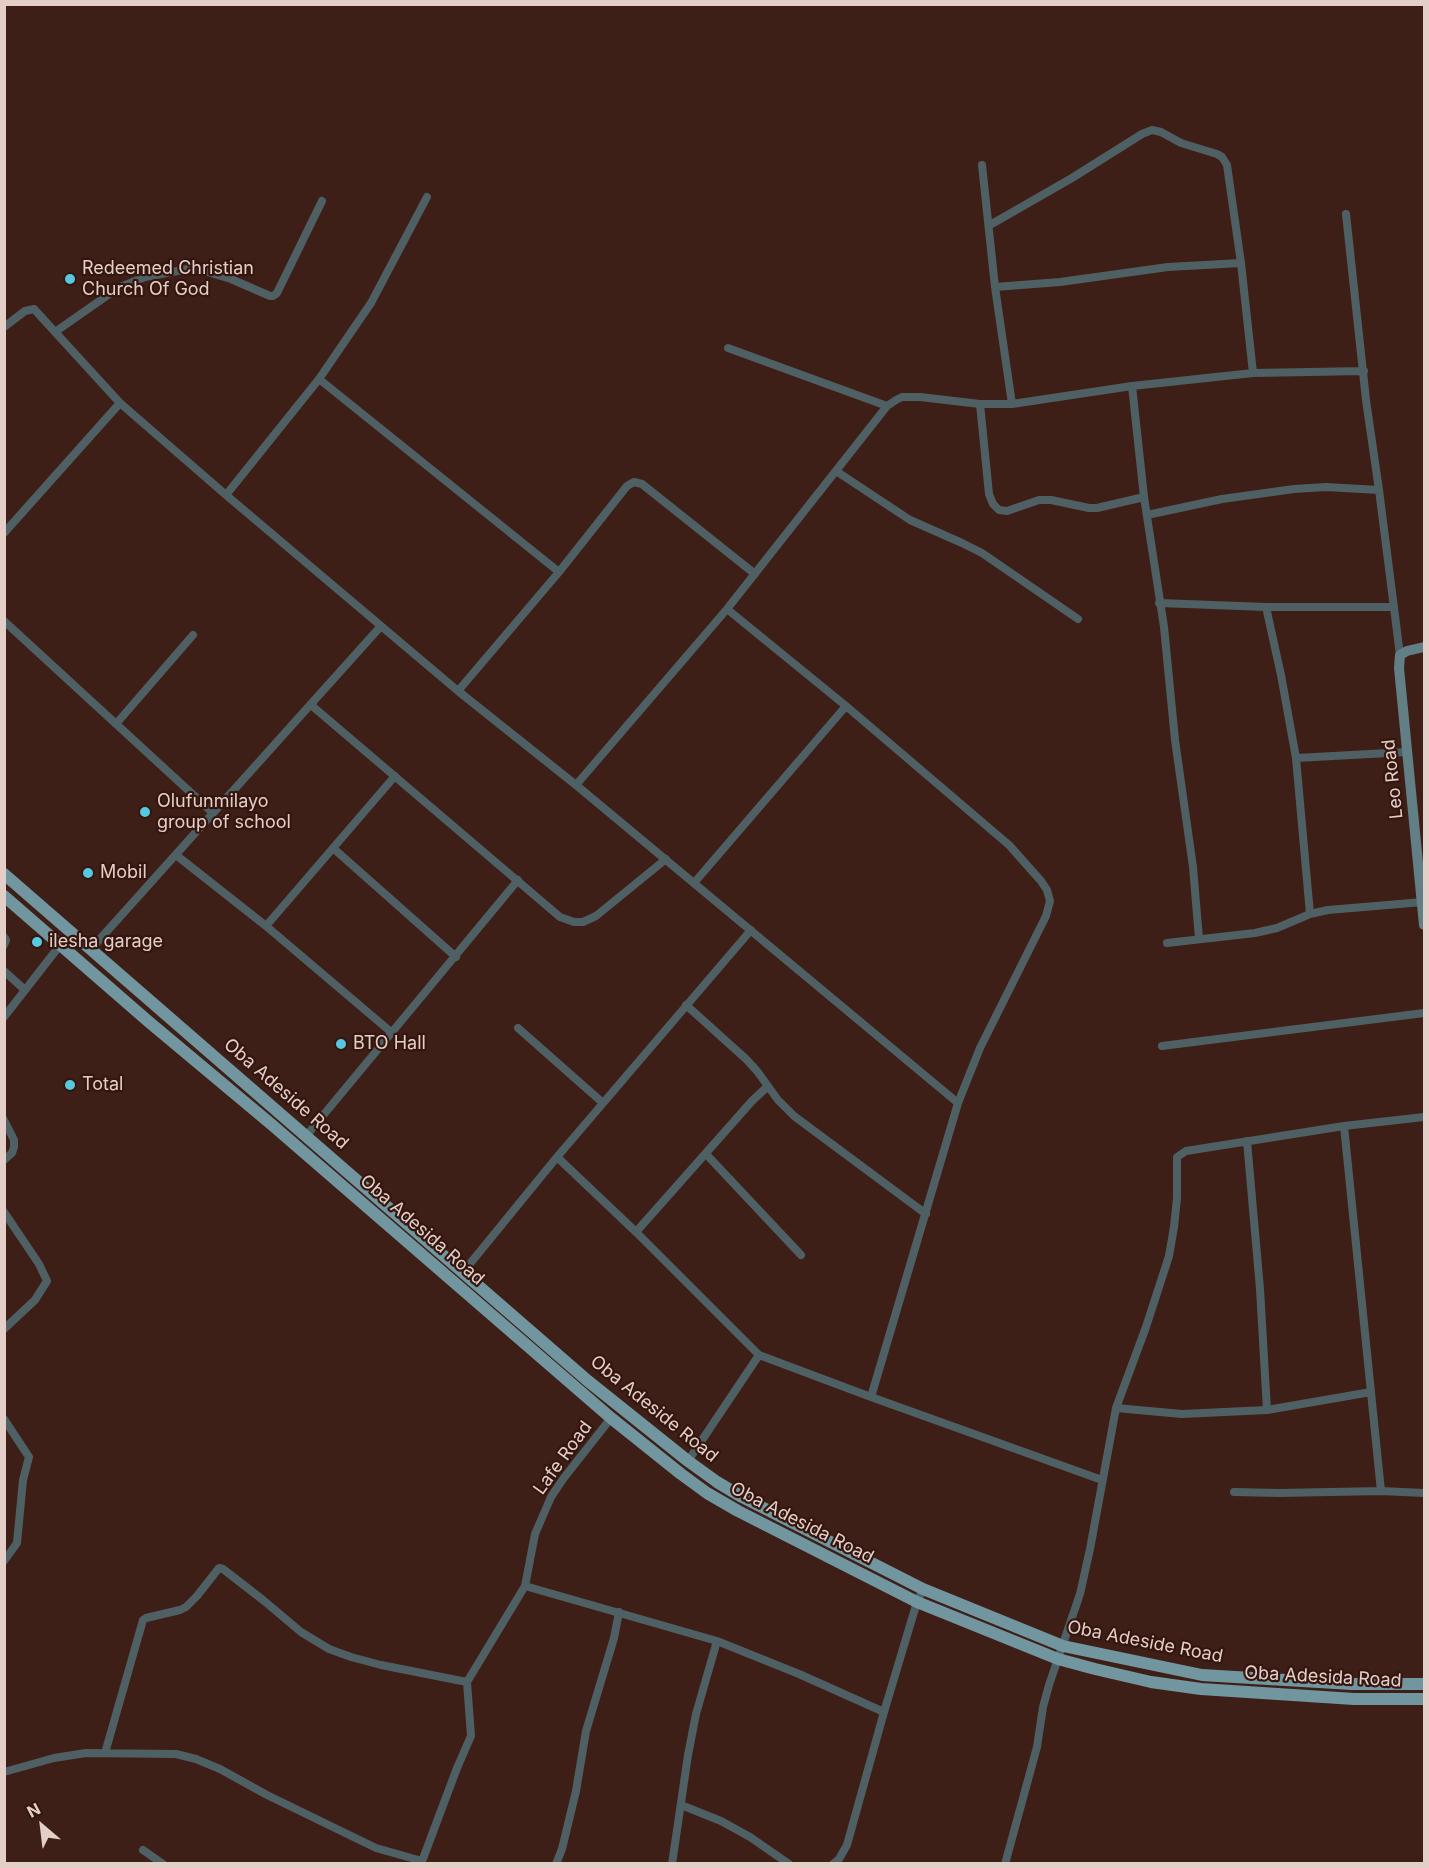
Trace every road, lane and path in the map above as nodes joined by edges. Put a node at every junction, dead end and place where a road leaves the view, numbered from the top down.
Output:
1 (982, 165) dead end
2 (427, 197) dead end
3 (322, 201) dead end
4 (1346, 213) dead end
5 (990, 225) junction
6 (1241, 263) junction
7 (995, 287) junction
8 (4, 327) edge
9 (56, 332) junction
10 (728, 348) dead end
11 (1364, 371) junction
12 (1253, 373) junction
13 (319, 379) junction
14 (1132, 386) junction
15 (120, 403) junction
16 (1012, 404) junction
17 (980, 405) junction
18 (887, 406) junction
19 (836, 471) junction
20 (1378, 490) junction
21 (226, 495) junction
22 (1144, 497) junction
23 (1147, 515) junction
24 (4, 533) edge
25 (559, 573) junction
26 (755, 574) junction
27 (1160, 603) junction
28 (1393, 607) junction
29 (1266, 608) junction
30 (727, 609) junction
31 (1078, 619) dead end
32 (4, 621) edge
33 (381, 626) junction
34 (193, 635) dead end
35 (1425, 647) edge
36 (1400, 655) junction
37 (458, 691) junction
38 (311, 705) junction
39 (846, 706) junction
40 (116, 724) junction
41 (1407, 752) junction
42 (1296, 758) junction
43 (395, 776) junction
44 (576, 785) junction
45 (213, 813) junction
46 (333, 848) junction
47 (176, 855) junction
48 (666, 859) junction
49 (4, 874) edge
50 (518, 880) junction
51 (694, 883) junction
52 (1423, 895) edge
53 (4, 896) edge
54 (1310, 914) junction
55 (1425, 925) edge
56 (266, 926) junction
57 (750, 930) junction
58 (4, 937) edge
59 (1198, 939) junction
60 (1167, 943) dead end
61 (61, 944) junction
62 (4, 945) edge
63 (91, 949) junction
64 (456, 957) junction
65 (4, 971) edge
66 (25, 990) junction
67 (686, 1005) junction
68 (1425, 1013) edge
69 (4, 1017) edge
70 (518, 1028) dead end
71 (391, 1032) junction
72 (1162, 1046) dead end
73 (768, 1086) junction
74 (603, 1103) junction
75 (958, 1103) junction
76 (281, 1113) junction
77 (1425, 1118) edge
78 (4, 1120) edge
79 (271, 1124) junction
80 (1344, 1126) junction
81 (306, 1136) junction
82 (1247, 1141) junction
83 (706, 1154) junction
84 (557, 1157) junction
85 (4, 1160) edge
86 (4, 1212) edge
87 (926, 1214) junction
88 (636, 1232) junction
89 (801, 1255) dead end
90 (464, 1271) junction
91 (484, 1289) junction
92 (474, 1299) junction
93 (4, 1329) edge
94 (759, 1354) junction
95 (1371, 1392) junction
96 (871, 1397) junction
97 (1116, 1408) junction
98 (1268, 1410) junction
99 (611, 1418) junction
100 (4, 1419) edge
101 (688, 1461) junction
102 (1102, 1480) junction
103 (1381, 1491) junction
104 (1234, 1492) dead end
105 (1425, 1493) edge
106 (4, 1561) edge
107 (525, 1586) junction
108 (923, 1589) junction
109 (917, 1602) junction
110 (619, 1612) junction
111 (717, 1641) junction
112 (1063, 1646) junction
113 (1058, 1659) junction
114 (467, 1682) junction
115 (1425, 1684) edge
116 (1425, 1699) edge
117 (884, 1712) junction
118 (105, 1753) junction
119 (4, 1772) edge
120 (681, 1805) junction
121 (143, 1850) dead end
122 (421, 1862) edge
123 (163, 1863) edge
124 (556, 1863) edge
125 (672, 1863) edge
126 (789, 1863) edge
127 (833, 1863) edge
128 (1005, 1863) edge

1 - 5 street
2 - 13 street
3 - 9 street
4 - 11 street
5 - 6 street
5 - 7 street
6 - 7 street
6 - 12 street
7 - 16 street
8 - 9 street
9 - 15 street
10 - 18 street
11 - 12 street
11 - 20 street
12 - 14 street
13 - 21 street
13 - 25 street
14 - 16 street
14 - 22 street
15 - 21 street
15 - 24 street
16 - 17 street
17 - 18 street
17 - 22 street
18 - 19 street
19 - 26 street
19 - 31 street
20 - 23 street
20 - 28 street
21 - 33 street
22 - 23 street
23 - 27 street
25 - 26 street
25 - 37 street
26 - 30 street
27 - 29 street
27 - 59 street
28 - 29 street
28 - 36 street
29 - 42 street
30 - 39 street
30 - 44 street
32 - 40 street
33 - 37 street
33 - 38 street
34 - 40 street
35 - 36 street
36 - 41 street, Leo Road
37 - 44 street
38 - 43 street
38 - 45 street
39 - 51 street
39 - 75 street
40 - 45 street
41 - 42 street
41 - 52 street, Leo Road
42 - 54 street
43 - 46 street
43 - 50 street
44 - 48 street
45 - 47 street
46 - 56 street
46 - 64 street
47 - 56 street
47 - 63 street
48 - 50 street
48 - 51 street
49 - 63 main road, Oba Adeside Road
50 - 64 street
51 - 57 street
52 - 54 street
52 - 55 street, Leo Road
53 - 61 main road, Oba Adesida Road
54 - 59 street
56 - 71 street
57 - 67 street
57 - 75 street
58 - 62 street
59 - 60 street
61 - 66 street
61 - 79 main road, Oba Adesida Road
63 - 76 main road, Oba Adeside Road
64 - 71 street
65 - 66 street
66 - 69 street
67 - 73 street
67 - 74 street
68 - 72 street
70 - 74 street
71 - 81 street
73 - 83 street
73 - 87 street
74 - 84 street
75 - 87 street
76 - 79 main road
76 - 81 main road, Oba Adeside Road
77 - 80 street
78 - 85 street
79 - 92 main road, Oba Adesida Road
80 - 82 street
80 - 95 street
81 - 90 main road, Oba Adeside Road
82 - 97 street
82 - 98 street
83 - 88 street
83 - 89 street
84 - 88 street
84 - 90 street
86 - 93 street
87 - 96 street
88 - 94 street
90 - 91 main road, Oba Adeside Road
91 - 92 main road
91 - 101 main road, Oba Adeside Road
92 - 99 main road, Oba Adesida Road
94 - 96 street
94 - 101 street
95 - 98 street
95 - 103 street
96 - 102 street
97 - 98 street
97 - 102 street
99 - 107 street, Lafe Road
99 - 109 main road, Oba Adesida Road
100 - 106 street
101 - 108 main road, Oba Adeside Road
102 - 112 street
103 - 104 street
103 - 105 street
107 - 110 street
107 - 114 street
108 - 109 street
108 - 112 main road, Oba Adeside Road
109 - 113 main road, Oba Adesida Road
109 - 117 street
110 - 111 street
110 - 124 street
111 - 117 street
111 - 120 street
112 - 113 street
112 - 115 main road, Oba Adeside Road
113 - 116 main road, Oba Adesida Road
113 - 128 street
114 - 118 street
114 - 122 street
117 - 127 street
118 - 119 street
118 - 122 street
120 - 125 street
120 - 126 street
121 - 123 street

